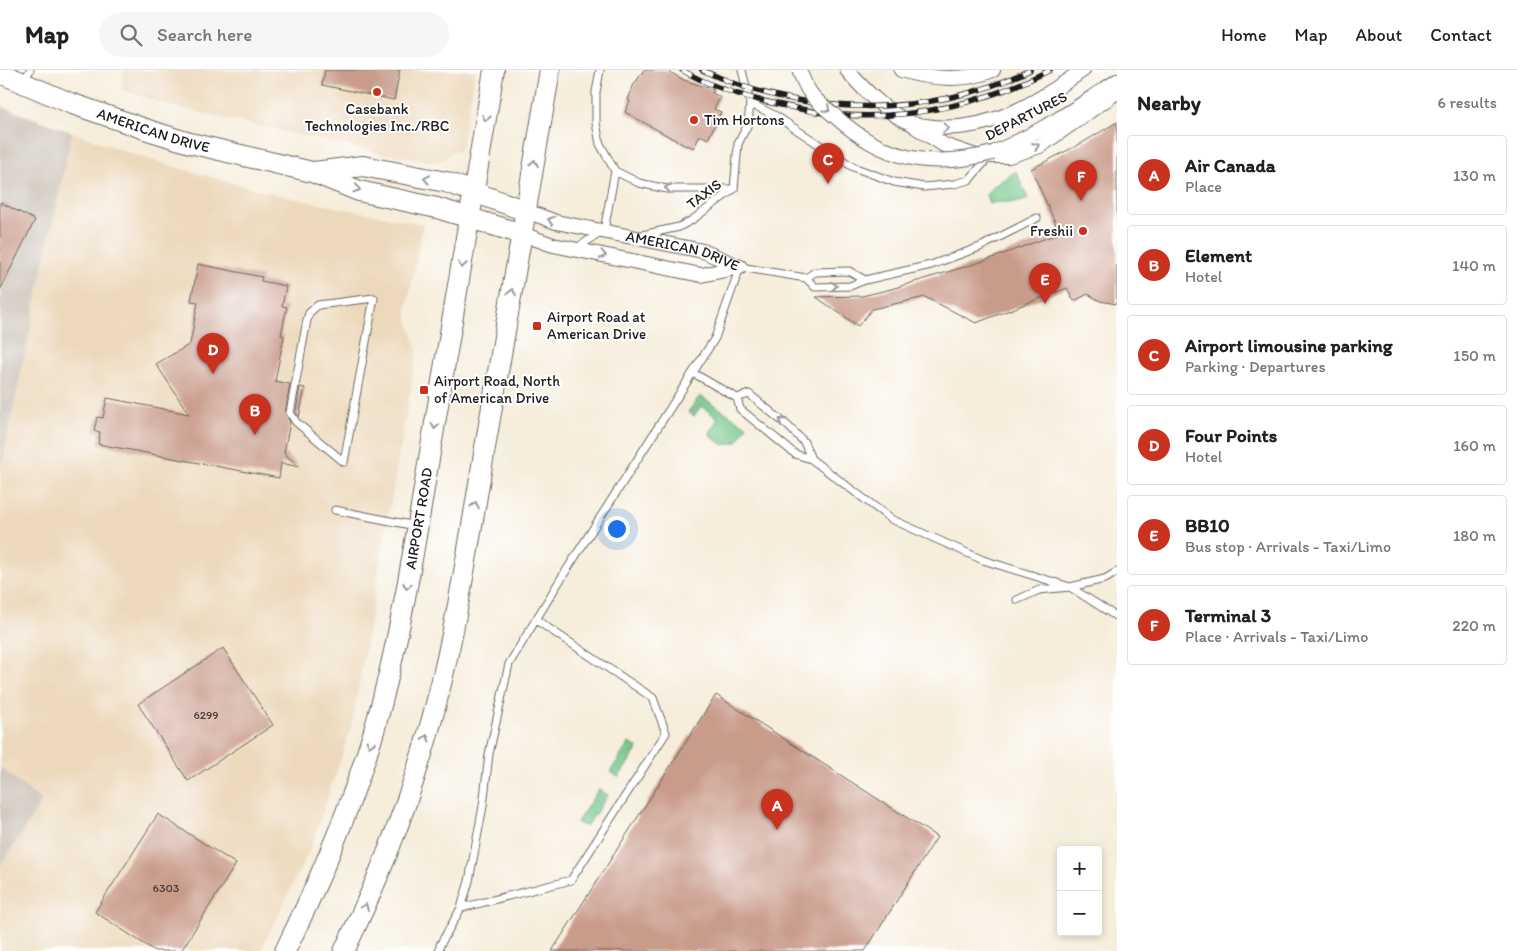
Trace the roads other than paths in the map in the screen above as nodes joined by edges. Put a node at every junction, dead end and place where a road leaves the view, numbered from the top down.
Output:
1 (494, 70) edge
2 (550, 70) edge
3 (600, 70) edge
4 (742, 70) edge
5 (799, 70) edge
6 (847, 70) edge
7 (901, 70) edge
8 (993, 70) edge
9 (1083, 70) edge
10 (0, 73) edge
11 (27, 77) edge
12 (1117, 81) edge
13 (1117, 92) edge
14 (750, 103) junction
15 (912, 124) junction
16 (989, 156) junction
17 (615, 171) junction
18 (312, 172) junction
19 (734, 189) junction
20 (474, 192) junction
21 (526, 211) junction
22 (470, 217) junction
23 (1037, 218) dead end
24 (604, 231) junction
25 (522, 234) junction
26 (633, 237) junction
27 (574, 249) junction
28 (740, 267) junction
29 (806, 278) junction
30 (865, 280) junction
31 (693, 373) junction
32 (737, 398) junction
33 (811, 459) junction
34 (344, 462) joint
35 (335, 510) dead end
36 (417, 526) junction
37 (1117, 572) edge
38 (1070, 587) junction
39 (1017, 600) dead end
40 (1117, 617) edge
41 (536, 620) junction
42 (461, 908) junction
43 (285, 951) edge
44 (344, 951) edge
45 (439, 951) edge

1 -> 20 main road, AIRPORT ROAD
21 -> 2 main road
3 - 17 lane
4 - 14 lane
5 -> 12 street, DEPARTURES, bridge
6 - 15 street
7 - 8 street
15 -> 9 street
10 - 11 main road, AMERICAN DRIVE
11 - 18 main road, AMERICAN DRIVE
16 -> 13 street
14 - 16 lane
14 - 19 lane
15 - 16 street
19 -> 17 lane, TAXIS
17 - 24 lane
20 -> 18 main road, AMERICAN DRIVE
18 -> 22 main road, AMERICAN DRIVE
19 - 26 lane, TAXIS
20 - 21 main road, AMERICAN DRIVE
20 - 22 main road, AIRPORT ROAD
24 -> 21 street, AMERICAN DRIVE
21 - 25 main road
22 - 25 main road, AMERICAN DRIVE
22 -> 36 main road, AIRPORT ROAD
23 - 30 lane
24 - 26 street, AMERICAN DRIVE
24 - 27 lane
25 - 27 street, AMERICAN DRIVE
44 -> 25 main road
26 - 28 street, AMERICAN DRIVE
27 -> 28 street, AMERICAN DRIVE
28 - 29 lane
28 - 31 lane
29 - 30 lane
29 -> 30 lane
31 - 32 lane
31 - 41 lane
32 - 33 lane
33 -> 32 lane
33 - 38 lane
34 - 34 lane
35 - 36 lane
36 -> 43 main road, AIRPORT ROAD
37 - 38 lane
38 - 39 lane
38 - 40 lane
41 - 42 lane
41 - 42 lane
42 - 45 lane

